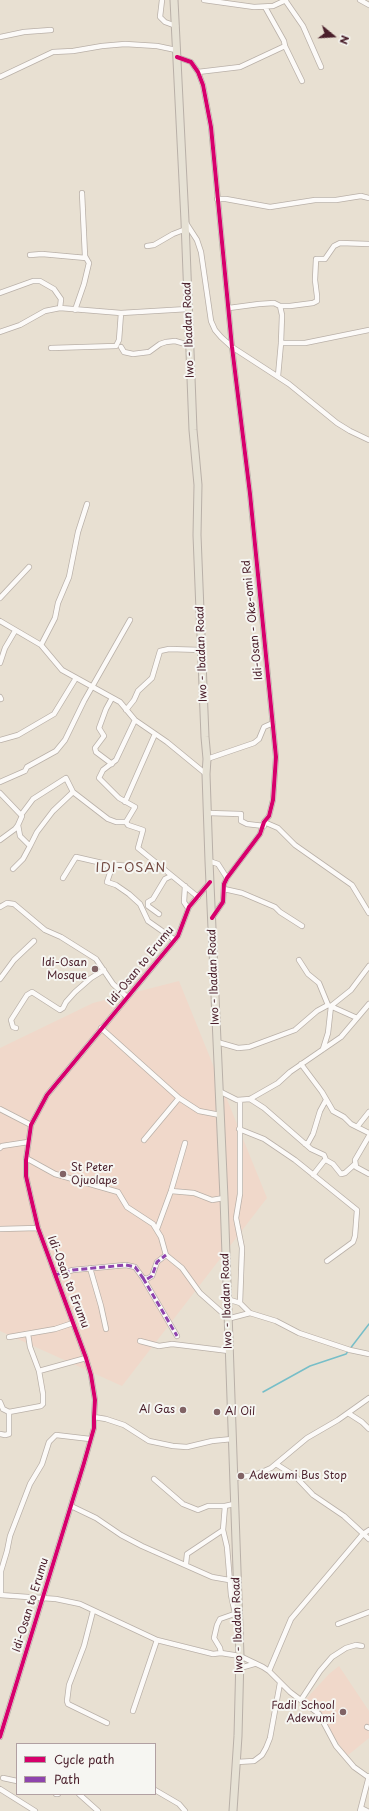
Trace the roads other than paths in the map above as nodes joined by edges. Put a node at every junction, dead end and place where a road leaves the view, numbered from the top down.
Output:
1 (162, 0) edge
2 (174, 0) edge
3 (204, 0) edge
4 (286, 0) edge
5 (360, 0) edge
6 (369, 4) edge
7 (265, 7) junction
8 (176, 26) junction
9 (51, 30) dead end
10 (0, 36) edge
11 (285, 46) junction
12 (177, 53) junction
13 (321, 67) dead end
14 (198, 72) junction
15 (0, 78) edge
16 (302, 81) dead end
17 (82, 193) dead end
18 (369, 198) edge
19 (217, 199) junction
20 (185, 221) junction
21 (186, 229) junction
22 (369, 244) edge
23 (147, 246) dead end
24 (30, 255) dead end
25 (86, 258) junction
26 (0, 293) edge
27 (280, 306) junction
28 (60, 308) junction
29 (229, 308) junction
30 (188, 309) junction
31 (75, 310) junction
32 (121, 313) junction
33 (369, 330) edge
34 (0, 332) edge
35 (281, 343) junction
36 (189, 345) junction
37 (121, 347) dead end
38 (51, 348) dead end
39 (232, 348) junction
40 (278, 376) junction
41 (369, 440) edge
42 (87, 504) dead end
43 (30, 567) dead end
44 (0, 598) edge
45 (130, 620) dead end
46 (0, 621) edge
47 (15, 630) junction
48 (41, 645) junction
49 (202, 650) junction
50 (0, 663) edge
51 (76, 678) junction
52 (93, 687) junction
53 (112, 698) junction
54 (126, 710) junction
55 (135, 720) junction
56 (273, 723) junction
57 (156, 734) junction
58 (0, 740) edge
59 (207, 759) junction
60 (112, 764) junction
61 (206, 774) junction
62 (1, 782) edge
63 (73, 792) junction
64 (0, 793) edge
65 (124, 802) junction
66 (208, 813) junction
67 (21, 815) junction
68 (126, 822) junction
69 (264, 824) junction
70 (18, 825) junction
71 (0, 840) edge
72 (30, 846) junction
73 (210, 861) junction
74 (129, 866) dead end
75 (13, 869) dead end
76 (112, 869) junction
77 (171, 876) junction
78 (63, 878) dead end
79 (226, 878) junction
80 (210, 882) junction
81 (185, 886) junction
82 (224, 889) junction
83 (198, 897) junction
84 (367, 905) edge
85 (0, 907) edge
86 (188, 908) junction
87 (369, 913) edge
88 (159, 914) dead end
89 (212, 918) junction
90 (302, 926) dead end
91 (175, 940) junction
92 (34, 941) dead end
93 (299, 960) dead end
94 (369, 966) edge
95 (104, 970) junction
96 (0, 980) edge
97 (127, 998) junction
98 (330, 1006) junction
99 (368, 1008) edge
100 (357, 1018) junction
101 (16, 1028) dead end
102 (101, 1028) junction
103 (217, 1042) junction
104 (323, 1050) junction
105 (301, 1064) junction
106 (218, 1091) junction
107 (179, 1098) junction
108 (250, 1099) junction
109 (326, 1100) junction
110 (240, 1101) junction
111 (0, 1109) edge
112 (369, 1112) edge
113 (220, 1115) junction
114 (31, 1125) junction
115 (357, 1127) junction
116 (239, 1128) junction
117 (369, 1134) edge
118 (144, 1140) dead end
119 (28, 1142) junction
120 (185, 1143) dead end
121 (305, 1144) junction
122 (0, 1148) edge
123 (26, 1158) junction
124 (326, 1160) junction
125 (355, 1164) junction
126 (313, 1174) junction
127 (369, 1174) edge
128 (171, 1191) junction
129 (224, 1198) junction
130 (38, 1228) junction
131 (0, 1229) edge
132 (157, 1229) junction
133 (166, 1255) junction
134 (326, 1261) dead end
135 (90, 1268) junction
136 (55, 1275) junction
137 (143, 1278) junction
138 (227, 1299) junction
139 (240, 1302) junction
140 (250, 1314) junction
141 (227, 1318) junction
142 (73, 1322) junction
143 (106, 1329) dead end
144 (28, 1334) junction
145 (177, 1336) dead end
146 (9, 1337) dead end
147 (140, 1341) dead end
148 (229, 1350) junction
149 (369, 1354) edge
150 (86, 1358) junction
151 (39, 1371) junction
152 (369, 1398) edge
153 (0, 1402) edge
154 (9, 1412) junction
155 (348, 1413) junction
156 (94, 1417) junction
157 (369, 1429) edge
158 (0, 1434) edge
159 (90, 1439) junction
160 (232, 1439) junction
161 (276, 1464) junction
162 (234, 1478) junction
163 (154, 1479) dead end
164 (234, 1504) junction
165 (70, 1506) junction
166 (225, 1506) junction
167 (223, 1530) junction
168 (369, 1530) edge
169 (363, 1534) junction
170 (369, 1539) edge
171 (186, 1564) junction
172 (229, 1580) junction
173 (0, 1596) edge
174 (42, 1599) junction
175 (93, 1611) junction
176 (369, 1612) edge
177 (237, 1613) junction
178 (338, 1624) dead end
179 (157, 1640) junction
180 (362, 1646) dead end
181 (221, 1653) junction
182 (240, 1656) junction
183 (254, 1664) junction
184 (240, 1668) junction
185 (269, 1671) junction
186 (280, 1683) junction
187 (301, 1700) junction
188 (133, 1711) dead end
189 (107, 1723) dead end
190 (1, 1733) edge
191 (237, 1762) junction
192 (368, 1776) edge
193 (3, 1778) dead end
194 (16, 1781) edge
195 (0, 1789) edge
196 (156, 1791) edge
197 (80, 1795) edge
198 (361, 1810) edge
199 (35, 1811) edge
200 (98, 1811) edge
201 (185, 1811) edge
202 (233, 1811) edge
203 (368, 1811) edge

1 - 8 street
2 - 8 main road, Iwo - Ibadan Road
3 - 7 street
4 - 7 street
4 - 13 street
5 - 6 street
7 - 11 street
8 - 12 main road, Iwo - Ibadan Road
9 - 10 street
11 - 14 street
11 - 16 street
12 - 14 street
12 - 15 street
12 - 20 main road, Iwo - Ibadan Road
14 - 19 street, Idi-Osan - Oke-omi Rd
17 - 25 street
18 - 19 street
19 - 29 street, Idi-Osan - Oke-omi Rd
20 - 21 main road, Iwo - Ibadan Road
20 - 39 street
21 - 23 street
21 - 30 main road, Iwo - Ibadan Road
22 - 27 street
24 - 25 street
25 - 31 street
26 - 28 street
27 - 29 street
27 - 35 street
28 - 31 street
28 - 34 street
29 - 39 street, Idi-Osan - Oke-omi Rd
30 - 32 street
30 - 36 main road, Iwo - Ibadan Road
31 - 32 street
32 - 38 street
33 - 35 street
35 - 40 street
36 - 37 street
36 - 49 main road, Iwo - Ibadan Road
39 - 40 street
39 - 56 street, Idi-Osan - Oke-omi Rd
40 - 41 street
42 - 48 street
43 - 44 street
45 - 52 street
46 - 47 street
47 - 48 street
47 - 50 street
48 - 51 street
49 - 54 street
49 - 59 main road, Iwo - Ibadan Road
51 - 52 street
51 - 58 street
52 - 53 street
52 - 62 street
53 - 54 street
53 - 60 street
54 - 55 street
55 - 57 street
55 - 60 street
56 - 59 street
56 - 69 street, Idi-Osan - Oke-omi Rd
57 - 61 street
57 - 65 street
59 - 61 main road, Iwo - Ibadan Road
60 - 65 street
61 - 66 main road, Iwo - Ibadan Road
63 - 67 street
63 - 68 street
63 - 72 street
64 - 67 street
65 - 68 street
66 - 69 street
66 - 73 main road, Iwo - Ibadan Road
67 - 70 street
68 - 77 street
69 - 79 street, Idi-Osan - Oke-omi Rd
69 - 84 street
70 - 71 street
70 - 72 street
72 - 75 street
73 - 79 street
73 - 80 main road, Iwo - Ibadan Road
74 - 76 street
76 - 78 street
76 - 91 street
77 - 81 street
77 - 88 street
79 - 82 street
80 - 83 street, Idi-Osan to Erumu
80 - 89 main road, Iwo - Ibadan Road
81 - 83 street
81 - 86 street
82 - 89 street
82 - 90 street
83 - 86 street, Idi-Osan to Erumu
84 - 87 street
85 - 95 street
86 - 91 street, Idi-Osan to Erumu
89 - 103 main road, Iwo - Ibadan Road
91 - 97 street, Idi-Osan to Erumu
92 - 96 street
93 - 98 street
94 - 98 street
95 - 97 street
95 - 101 street
97 - 102 street, Idi-Osan to Erumu
98 - 100 street
98 - 103 street
98 - 104 street
99 - 100 street
100 - 104 street
102 - 107 street
102 - 114 street, Idi-Osan to Erumu
103 - 106 main road, Iwo - Ibadan Road
104 - 105 street
105 - 108 street
105 - 109 street
106 - 110 street
106 - 113 main road, Iwo - Ibadan Road
107 - 113 street
107 - 118 street
108 - 110 street
108 - 121 street
109 - 115 street
109 - 121 street
110 - 116 street
111 - 114 street
112 - 115 street
113 - 129 main road, Iwo - Ibadan Road
114 - 119 street, Idi-Osan to Erumu
115 - 117 street
116 - 126 street
116 - 139 street
117 - 125 street
119 - 122 street
119 - 123 street, Idi-Osan to Erumu
120 - 128 street
121 - 124 street
123 - 130 street, Idi-Osan to Erumu
123 - 132 street
124 - 125 street
124 - 126 street
125 - 127 street
126 - 134 street
128 - 129 street
128 - 132 street
129 - 138 main road, Iwo - Ibadan Road
130 - 131 street
130 - 136 street, Idi-Osan to Erumu
132 - 133 street
133 - 137 street
133 - 141 street
135 - 136 street
135 - 137 street
135 - 143 street
136 - 142 street, Idi-Osan to Erumu
137 - 145 street
138 - 139 street
138 - 141 main road, Iwo - Ibadan Road
139 - 140 street
140 - 141 street
140 - 149 street
141 - 148 main road, Iwo - Ibadan Road
142 - 144 street
142 - 150 street, Idi-Osan to Erumu
144 - 146 street
144 - 151 street
147 - 148 street
148 - 160 main road, Iwo - Ibadan Road
150 - 151 street
150 - 156 street, Idi-Osan to Erumu
151 - 154 street
152 - 155 street
153 - 154 street
154 - 158 street
155 - 157 street
155 - 161 street
156 - 159 street, Idi-Osan to Erumu
156 - 160 street
159 - 165 street, Idi-Osan to Erumu
159 - 173 street
160 - 162 main road, Iwo - Ibadan Road
161 - 162 street
161 - 169 street
162 - 164 main road, Iwo - Ibadan Road
163 - 166 street
164 - 166 street
164 - 177 main road, Iwo - Ibadan Road
165 - 171 street
165 - 174 street, Idi-Osan to Erumu
166 - 167 street
167 - 171 street
167 - 172 street
168 - 169 street
169 - 170 street
169 - 185 street
171 - 172 street
172 - 177 street
173 - 174 street
174 - 175 street
174 - 190 street, Idi-Osan to Erumu
175 - 179 street
175 - 189 street
176 - 178 street
177 - 181 street
177 - 182 main road, Iwo - Ibadan Road
179 - 181 street
179 - 188 street
180 - 187 street
181 - 182 street
182 - 183 street
182 - 184 main road, Iwo - Ibadan Road
183 - 184 street
183 - 185 street
184 - 191 main road, Iwo - Ibadan Road
185 - 186 street
186 - 187 street
186 - 191 street
187 - 192 street
191 - 202 main road, Iwo - Ibadan Road
192 - 198 street
193 - 194 street
195 - 199 street
196 - 201 street
197 - 200 street
198 - 203 street

